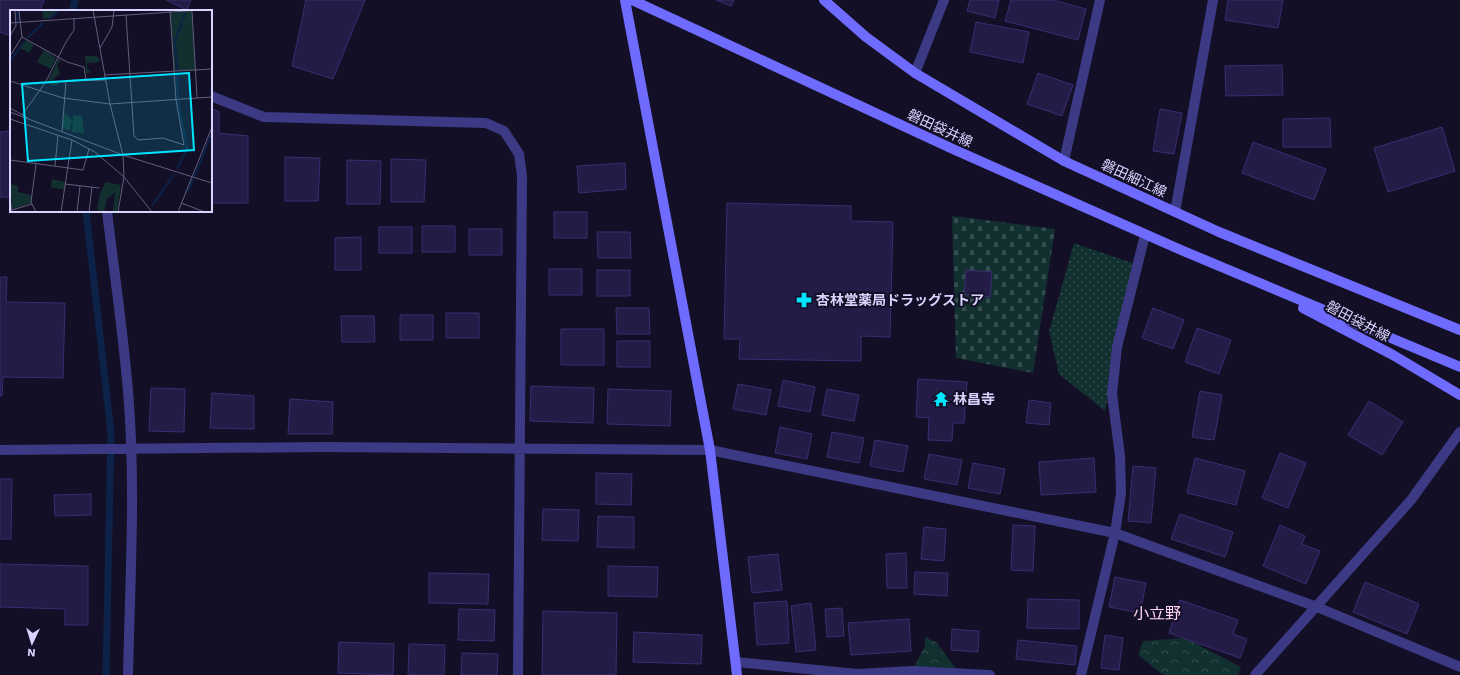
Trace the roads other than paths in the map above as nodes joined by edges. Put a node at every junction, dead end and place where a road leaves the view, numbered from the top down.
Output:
1 (625, 0) edge
2 (632, 0) edge
3 (824, 0) edge
4 (944, 0) edge
5 (1100, 0) edge
6 (1213, 0) edge
7 (915, 73) junction
8 (212, 96) edge
9 (1064, 161) junction
10 (107, 212) edge
11 (1175, 212) junction
12 (1145, 235) junction
13 (1241, 275) junction
14 (1460, 330) edge
15 (1460, 367) edge
16 (1460, 395) edge
17 (1460, 432) edge
18 (131, 448) junction
19 (520, 449) junction
20 (0, 450) edge
21 (710, 450) junction
22 (1114, 533) junction
23 (1317, 607) junction
24 (736, 662) junction
25 (1460, 667) edge
26 (899, 673) edge
27 (128, 675) edge
28 (518, 675) edge
29 (737, 675) edge
30 (990, 675) edge
31 (1081, 675) edge
32 (1255, 675) edge

1 - 21 main road
2 - 12 main road, 磐田袋井線
3 - 7 main road, 磐田細江線
4 - 7 street
5 - 9 street
6 - 11 street
7 - 9 main road, 磐田細江線
8 - 19 street
9 - 11 main road, 磐田細江線
10 - 18 street
11 - 14 main road, 磐田細江線
12 - 13 main road, 磐田袋井線
12 - 22 street
13 - 15 main road, 磐田袋井線
13 - 16 main road, 磐田袋井線
17 - 23 street
18 - 19 street
18 - 20 street
18 - 27 street
19 - 21 street
19 - 28 street
21 - 22 street
21 - 24 main road
22 - 23 street
22 - 31 street
23 - 25 street
23 - 32 street
24 - 26 street
24 - 29 main road
26 - 30 street

